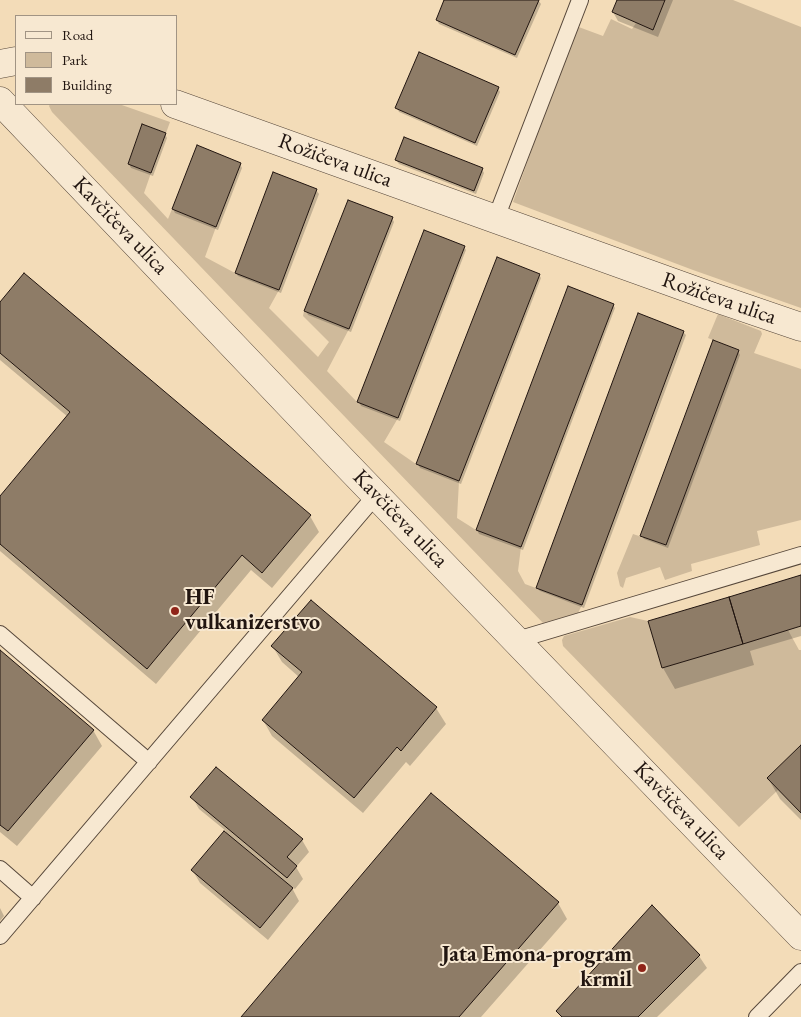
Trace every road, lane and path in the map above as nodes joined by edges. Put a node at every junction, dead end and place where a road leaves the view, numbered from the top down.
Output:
1 (580, 0) edge
2 (15, 61) edge
3 (0, 64) edge
4 (0, 101) edge
5 (178, 105) edge
6 (496, 218) junction
7 (801, 327) edge
8 (376, 495) junction
9 (801, 555) edge
10 (0, 634) edge
11 (516, 640) junction
12 (149, 762) junction
13 (0, 869) edge
14 (33, 898) junction
15 (0, 936) edge
16 (801, 936) edge
17 (801, 972) edge
18 (757, 1017) edge

1 - 6 lane
2 - 3 street
4 - 8 street, Kavčičeva ulica
5 - 6 street, Rožičeva ulica
6 - 7 street, Rožičeva ulica
8 - 11 street, Kavčičeva ulica
8 - 12 lane
9 - 11 lane
10 - 12 lane
11 - 16 street, Kavčičeva ulica
12 - 14 lane
13 - 14 lane
14 - 15 lane
17 - 18 lane

